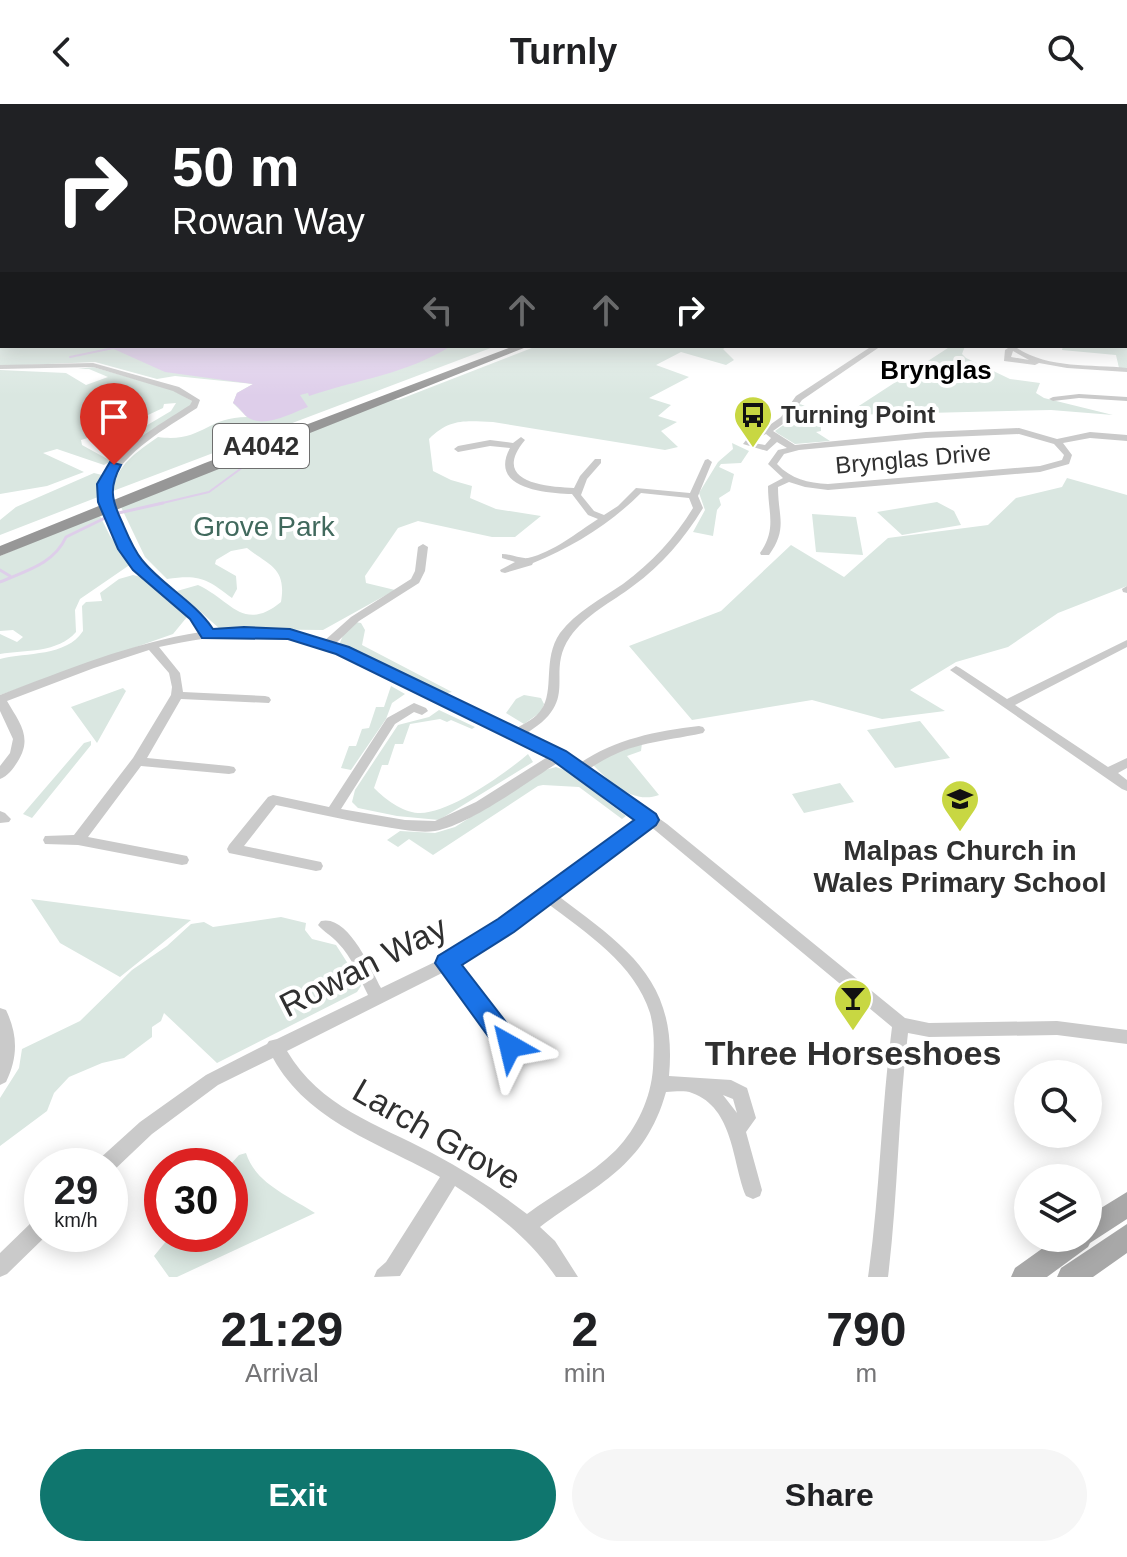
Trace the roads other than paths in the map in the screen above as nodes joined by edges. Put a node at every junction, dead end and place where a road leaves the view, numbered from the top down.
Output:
1 (501, 348) edge
2 (519, 348) edge
3 (874, 348) edge
4 (1015, 348) edge
5 (0, 367) edge
6 (1127, 370) edge
7 (1053, 399) dead end
8 (1127, 399) edge
9 (767, 431) junction
10 (1127, 438) edge
11 (775, 439) junction
12 (1057, 442) junction
13 (793, 448) junction
14 (458, 449) dead end
15 (708, 462) dead end
16 (597, 465) dead end
17 (788, 479) junction
18 (577, 491) junction
19 (693, 496) junction
20 (604, 518) junction
21 (0, 541) edge
22 (423, 547) dead end
23 (0, 551) edge
24 (765, 553) dead end
25 (506, 556) dead end
26 (528, 563) junction
27 (505, 570) dead end
28 (208, 635) junction
29 (1127, 643) edge
30 (151, 645) junction
31 (327, 645) junction
32 (956, 670) dead end
33 (177, 695) junction
34 (0, 699) edge
35 (265, 700) dead end
36 (1007, 704) junction
37 (422, 711) dead end
38 (699, 730) dead end
39 (517, 734) junction
40 (559, 756) junction
41 (138, 761) junction
42 (1127, 762) edge
43 (580, 769) junction
44 (229, 770) dead end
45 (1108, 773) junction
46 (0, 775) edge
47 (1127, 786) edge
48 (334, 810) junction
49 (649, 820) junction
50 (50, 840) dead end
51 (78, 840) junction
52 (182, 860) dead end
53 (316, 866) dead end
54 (547, 895) junction
55 (326, 925) dead end
56 (447, 963) junction
57 (377, 997) junction
58 (0, 1015) edge
59 (901, 1024) junction
60 (1127, 1037) edge
61 (275, 1046) junction
62 (510, 1046) dead end
63 (0, 1077) edge
64 (659, 1084) junction
65 (126, 1148) edge
66 (451, 1176) junction
67 (753, 1190) dead end
68 (1127, 1204) edge
69 (1102, 1221) edge
70 (528, 1225) junction
71 (1127, 1237) edge
72 (24, 1244) edge
73 (1059, 1252) edge
74 (0, 1267) edge
75 (384, 1277) edge
76 (568, 1277) edge
77 (878, 1277) edge
78 (1024, 1277) edge
79 (1070, 1277) edge

1 - 21 highway, A4042
2 - 23 highway, A4042
3 - 9 street
4 - 6 street
5 - 28 street, bridge
7 - 8 street
9 - 11 street
9 - 11 street
10 - 12 street
11 - 13 street
12 - 13 street, Brynglas Drive
12 - 17 street, Brynglas Drive
13 - 17 street, Brynglas Drive
14 - 18 street
15 - 19 street
16 - 18 street
17 - 24 street
18 - 20 street
19 - 20 street
19 - 39 street
20 - 26 street
22 - 31 street
25 - 26 street
26 - 27 street
28 - 30 street
28 - 31 street
29 - 36 street
30 - 33 street
30 - 34 street
31 - 39 street
32 - 36 street
33 - 35 street
33 - 41 street
34 - 46 street
36 - 45 street
37 - 48 street
38 - 43 street
39 - 40 street
40 - 43 street
40 - 48 street
41 - 44 street
41 - 51 street
42 - 45 street
43 - 49 street
45 - 47 street
48 - 53 street
49 - 54 street, Rowan Way
49 - 59 street
50 - 51 street
51 - 52 street
54 - 56 street, Rowan Way
54 - 64 street
55 - 57 street
56 - 57 street, Rowan Way
56 - 62 street
57 - 61 street, Rowan Way
58 - 63 street
59 - 60 street
59 - 77 street
61 - 65 street, Rowan Way
61 - 66 street, Larch Grove
64 - 67 street
64 - 70 street
66 - 70 street, Larch Grove
66 - 75 street
68 - 69 main road
70 - 76 street, Larch Grove
71 - 79 main road
72 - 74 street
73 - 78 main road

